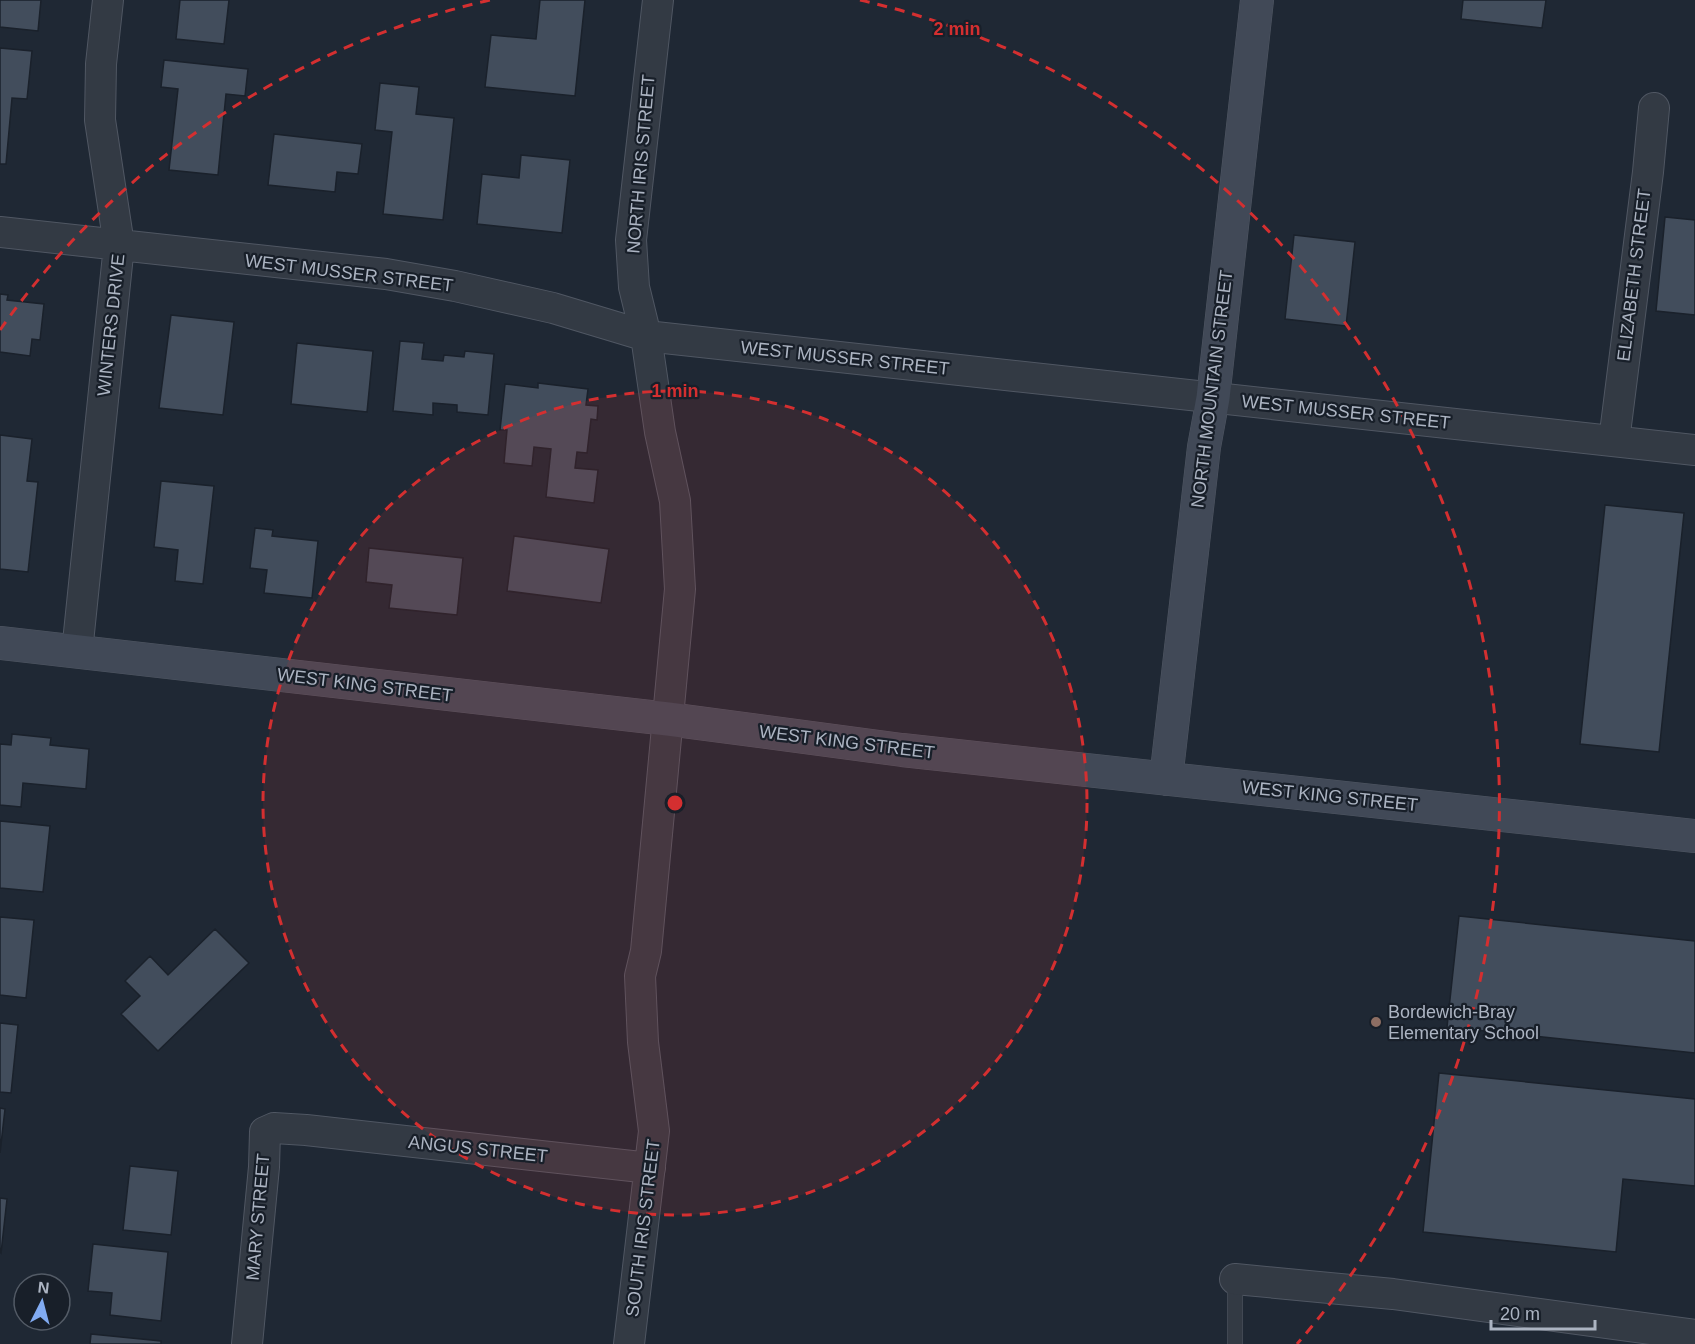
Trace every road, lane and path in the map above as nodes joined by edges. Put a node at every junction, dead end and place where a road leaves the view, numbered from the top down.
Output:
1 (108, 0) edge
2 (658, 0) edge
3 (1257, 0) edge
4 (1654, 108) dead end
5 (0, 232) edge
6 (119, 245) junction
7 (645, 336) junction
8 (1213, 398) junction
9 (1614, 441) junction
10 (1695, 450) edge
11 (0, 643) edge
12 (77, 651) junction
13 (668, 719) junction
14 (1166, 779) junction
15 (1695, 836) edge
16 (306, 1130) joint
17 (650, 1168) junction
18 (1235, 1279) joint
19 (1695, 1335) edge
20 (247, 1344) edge
21 (629, 1344) edge
22 (1235, 1344) edge

1 - 6 street, WINTERS DRIVE
2 - 7 street, NORTH IRIS STREET
3 - 8 street, NORTH MOUNTAIN STREET
4 - 9 street, ELIZABETH STREET
5 - 6 street, WEST MUSSER STREET
6 - 7 street, WEST MUSSER STREET
6 - 12 street, WINTERS DRIVE
7 - 8 street, WEST MUSSER STREET
7 - 13 street, NORTH IRIS STREET
8 - 9 street, WEST MUSSER STREET
8 - 14 street, NORTH MOUNTAIN STREET
9 - 10 street, WEST MUSSER STREET
11 - 12 street, WEST KING STREET
12 - 13 street, WEST KING STREET
13 - 14 street, WEST KING STREET
13 - 17 street, SOUTH IRIS STREET
14 - 15 street, WEST KING STREET
16 - 17 street, ANGUS STREET
16 - 20 street, MARY STREET
17 - 21 street, SOUTH IRIS STREET
18 - 19 street
18 - 22 lane

